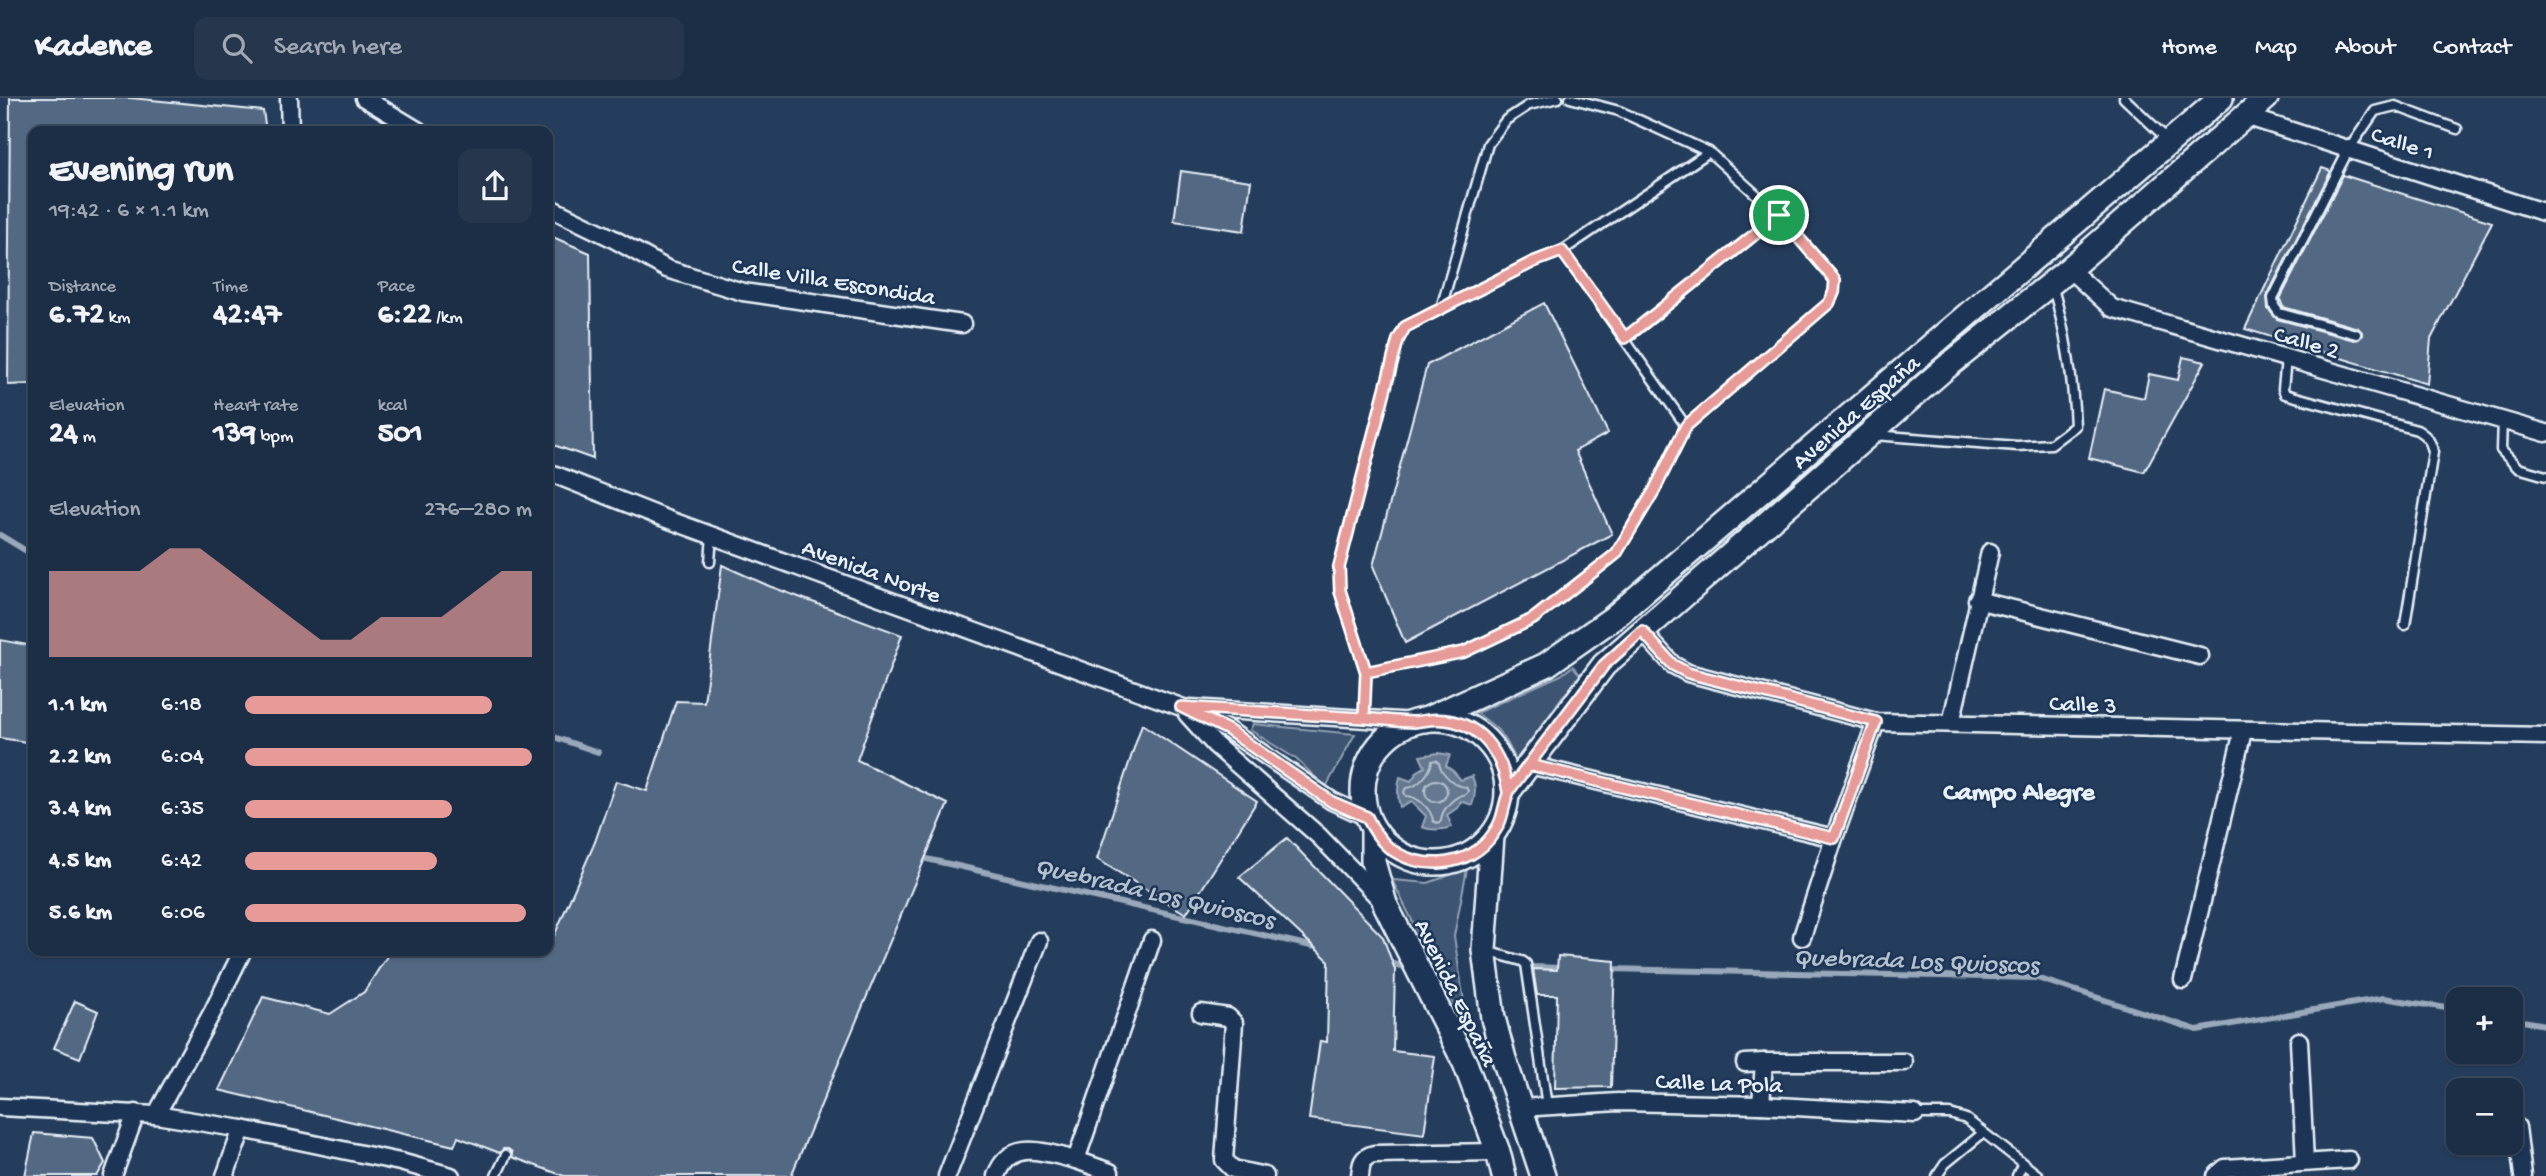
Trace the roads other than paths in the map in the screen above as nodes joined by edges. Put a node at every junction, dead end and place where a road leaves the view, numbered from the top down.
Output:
1 (289, 98) edge
2 (363, 98) edge
3 (1558, 98) edge
4 (1570, 98) edge
5 (2124, 98) edge
6 (2221, 98) edge
7 (2266, 98) edge
8 (2245, 116) junction
9 (290, 126) edge
10 (411, 126) edge
11 (2457, 129) dead end
12 (2170, 142) junction
13 (2349, 149) junction
14 (1709, 152) junction
15 (553, 209) edge
16 (2546, 213) edge
17 (1779, 215) junction
18 (1562, 251) junction
19 (2060, 275) junction
20 (1441, 309) junction
21 (962, 324) dead end
22 (2356, 334) dead end
23 (1625, 338) junction
24 (2286, 359) junction
25 (2502, 419) junction
26 (1686, 426) junction
27 (2546, 433) edge
28 (1868, 435) junction
29 (553, 474) edge
30 (2546, 476) edge
31 (712, 535) junction
32 (1990, 552) dead end
33 (710, 562) dead end
34 (1977, 600) junction
35 (2404, 625) dead end
36 (1642, 631) junction
37 (2200, 656) dead end
38 (1366, 672) junction
39 (1181, 707) junction
40 (1364, 718) junction
41 (1420, 721) junction
42 (1876, 722) junction
43 (1951, 723) junction
44 (2242, 731) junction
45 (2546, 736) edge
46 (1530, 765) junction
47 (1508, 792) junction
48 (1370, 823) junction
49 (1492, 836) junction
50 (1834, 838) junction
51 (1385, 904) junction
52 (1802, 937) dead end
53 (1152, 940) dead end
54 (1039, 941) dead end
55 (1484, 950) junction
56 (240, 956) edge
57 (2183, 980) dead end
58 (1201, 1013) dead end
59 (2299, 1041) dead end
60 (1764, 1062) junction
61 (1904, 1062) dead end
62 (1745, 1063) dead end
63 (1761, 1105) junction
64 (1547, 1106) junction
65 (0, 1107) edge
66 (1520, 1108) junction
67 (136, 1113) junction
68 (1915, 1114) joint
69 (156, 1115) junction
70 (242, 1129) junction
71 (1983, 1133) junction
72 (1498, 1152) junction
73 (506, 1155) dead end
74 (2520, 1155) edge
75 (1076, 1160) junction
76 (2349, 1160) dead end
77 (2305, 1162) junction
78 (2022, 1165) junction
79 (1110, 1172) dead end
80 (445, 1175) edge
81 (113, 1176) edge
82 (225, 1176) edge
83 (496, 1176) edge
84 (947, 1176) edge
85 (996, 1176) edge
86 (1265, 1176) edge
87 (1360, 1176) edge
88 (1504, 1176) edge
89 (1543, 1176) edge
90 (1937, 1176) edge
91 (2017, 1176) edge
92 (2039, 1176) edge
93 (2216, 1176) edge
94 (2522, 1176) edge

1 - 9 street
2 - 10 street
3 - 20 lane
4 - 14 lane
5 - 12 lane
6 - 12 main road, Avenida España
7 - 8 main road, Avenida España
8 - 13 street, Calle 1
8 - 19 main road, Avenida España
11 - 13 lane
12 - 41 main road, Avenida España
13 - 16 street, Calle 1
13 - 22 lane
14 - 17 lane
14 - 18 lane
15 - 21 street, Calle Villa Escondida
17 - 23 lane
17 - 26 lane
18 - 20 lane
18 - 23 lane
19 - 24 street, Calle 2
19 - 28 main road, Avenida España
19 - 28 lane
20 - 38 lane
23 - 26 lane
24 - 25 street, Calle 2
24 - 35 lane
25 - 27 street, Calle 2
25 - 30 lane
26 - 38 lane
28 - 36 main road, Avenida España
29 - 31 street, Avenida Norte
31 - 33 lane
31 - 39 street, Avenida Norte
32 - 34 street
34 - 37 street
34 - 43 street
36 - 42 street, Calle 3
36 - 46 main road, Avenida España
38 - 40 lane
39 - 40 street, Avenida Norte
39 - 48 street, Avenida Norte
39 - 51 street
40 - 41 street, Avenida Norte
41 - 47 main road
41 - 48 main road
42 - 43 street, Calle 3
42 - 50 street
43 - 44 street, Calle 3
44 - 45 street, Calle 3
44 - 57 street
46 - 47 main road, Avenida España
46 - 50 street
47 - 49 main road
48 - 49 main road
48 - 51 main road, Avenida España
49 - 55 main road, Avenida España
50 - 52 street
51 - 72 main road, Avenida España
53 - 75 street
54 - 84 street
55 - 64 lane
55 - 66 main road, Avenida España
56 - 69 street
58 - 86 street
59 - 77 street
60 - 61 street
60 - 62 street
60 - 63 street
63 - 64 street, Calle La Pola
63 - 68 street, Calle La Pola
64 - 66 street, Calle La Pola
65 - 67 street
66 - 89 main road, Avenida España
67 - 69 street
67 - 81 street
68 - 71 lane
69 - 70 street
70 - 80 street
70 - 82 street
71 - 78 lane
71 - 90 lane
72 - 87 street
72 - 88 main road, Avenida España
73 - 83 lane
74 - 94 street
75 - 79 street
75 - 85 street
76 - 77 street
77 - 93 street
78 - 91 lane
78 - 92 lane

